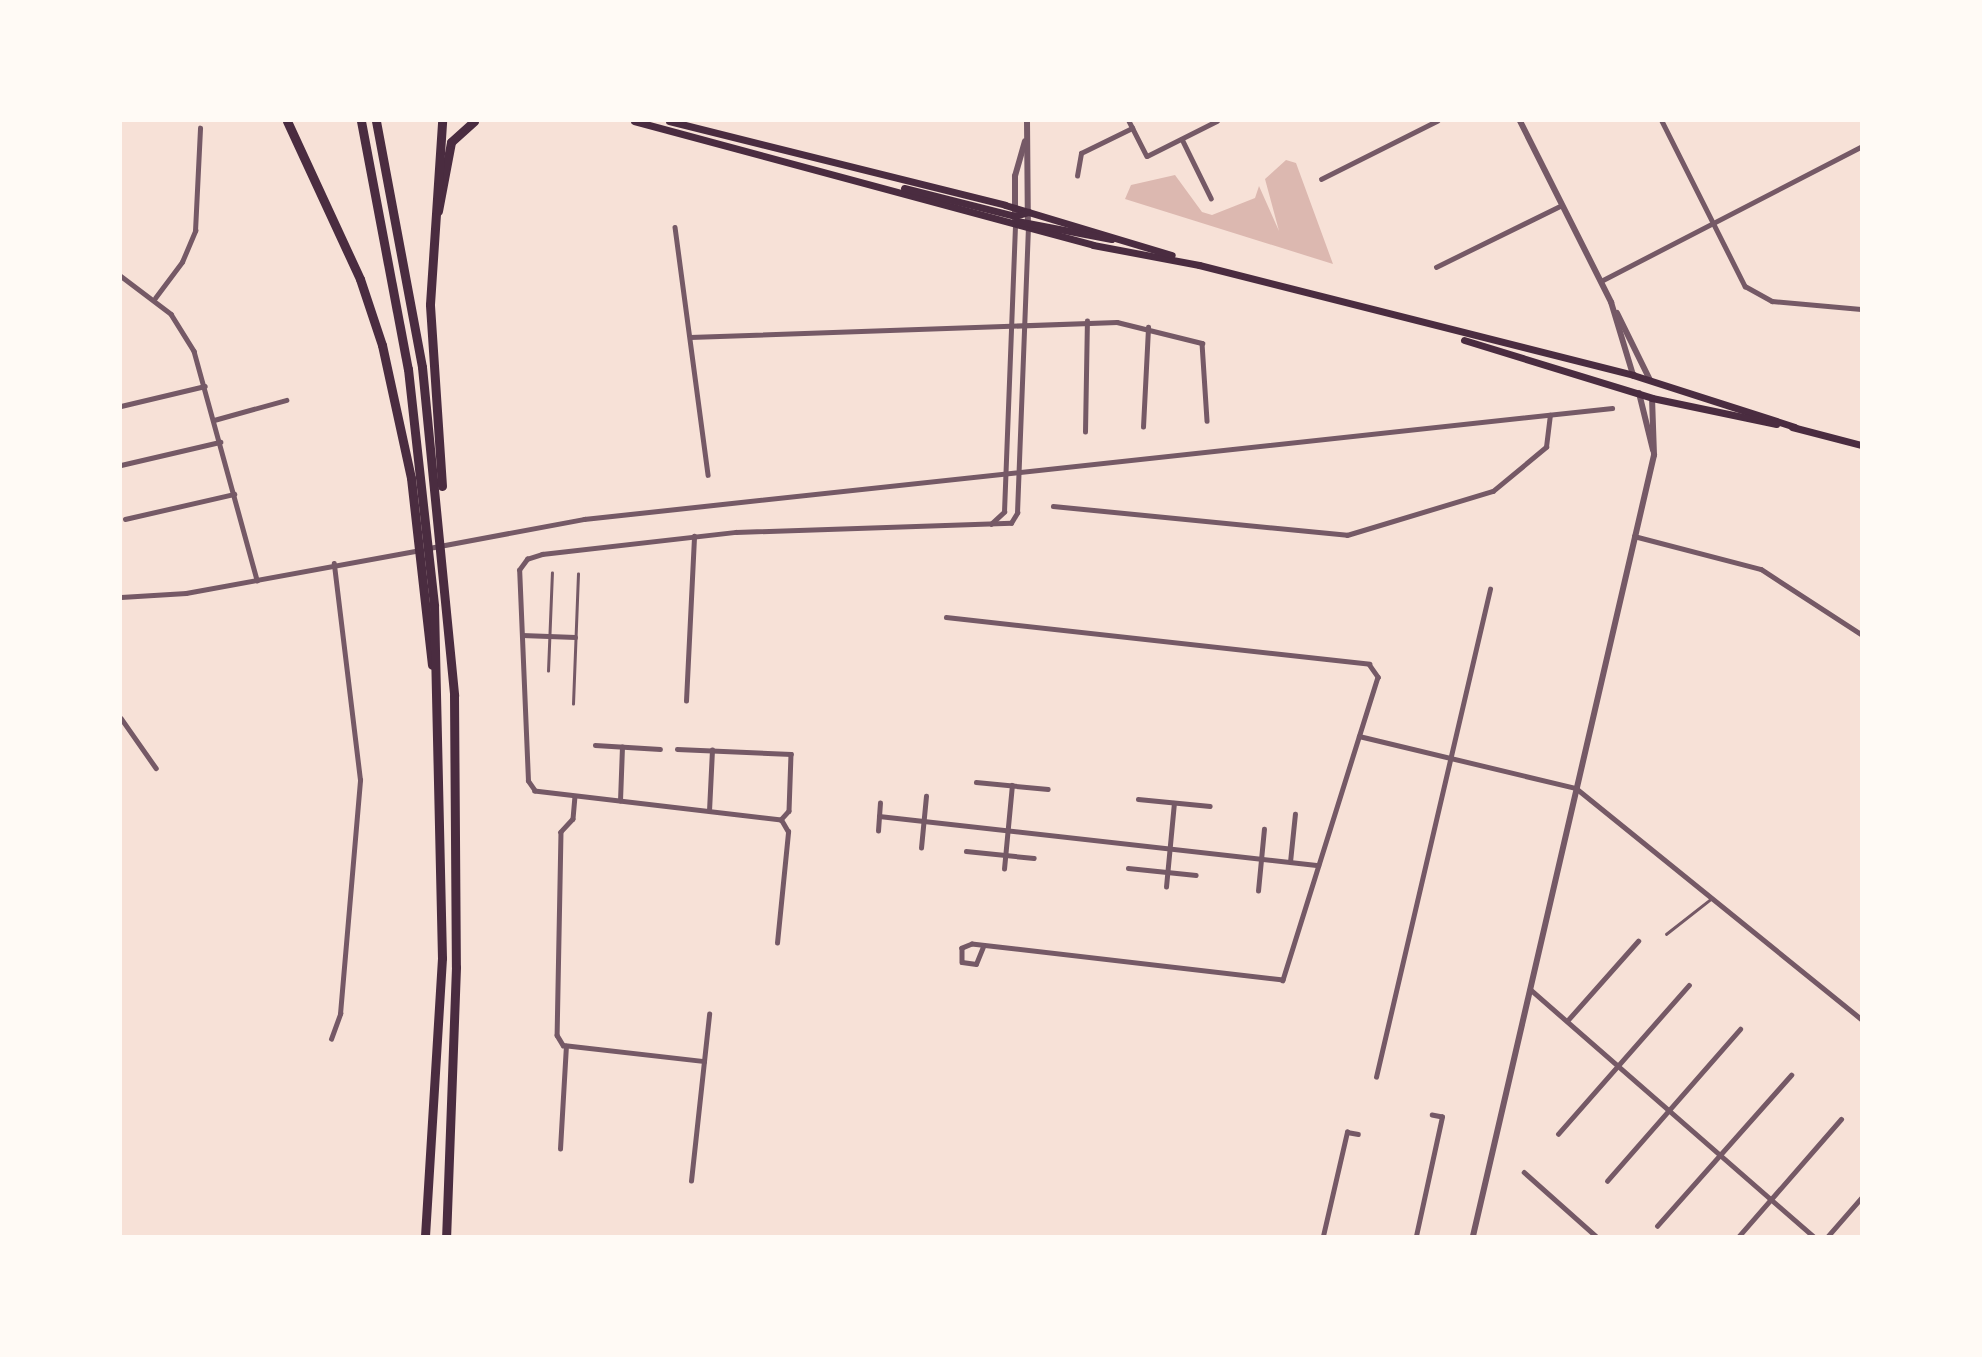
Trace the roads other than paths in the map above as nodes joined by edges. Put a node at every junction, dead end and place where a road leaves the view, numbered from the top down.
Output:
1 (281, 121) edge
2 (287, 121) edge
3 (361, 121) edge
4 (376, 121) edge
5 (442, 121) edge
6 (474, 121) edge
7 (634, 121) edge
8 (668, 121) edge
9 (1027, 121) edge
10 (1129, 121) edge
11 (1217, 121) edge
12 (1437, 121) edge
13 (1520, 121) edge
14 (1662, 121) edge
15 (200, 128) dead end
16 (1132, 128) junction
17 (1027, 133) junction
18 (1182, 139) junction
19 (1861, 147) edge
20 (1077, 177) dead end
21 (1321, 179) dead end
22 (1211, 198) dead end
23 (1562, 205) junction
24 (1015, 216) junction
25 (1028, 220) junction
26 (1713, 226) junction
27 (675, 227) dead end
28 (342, 236) junction
29 (432, 240) junction
30 (1199, 265) junction
31 (1436, 267) dead end
32 (121, 276) edge
33 (1601, 281) junction
34 (155, 298) junction
35 (1611, 302) junction
36 (1861, 309) edge
37 (1087, 321) junction
38 (1012, 323) junction
39 (1023, 323) junction
40 (1148, 327) junction
41 (1437, 329) junction
42 (690, 337) junction
43 (1633, 375) junction
44 (1650, 380) junction
45 (205, 386) junction
46 (1639, 393) junction
47 (1653, 398) junction
48 (286, 400) dead end
49 (121, 406) edge
50 (1612, 408) dead end
51 (1550, 415) junction
52 (214, 420) junction
53 (1207, 421) dead end
54 (1143, 427) dead end
55 (1795, 427) junction
56 (1085, 432) dead end
57 (220, 442) junction
58 (1861, 445) edge
59 (1654, 455) junction
60 (121, 464) edge
61 (1019, 472) junction
62 (1006, 473) junction
63 (708, 475) dead end
64 (234, 494) junction
65 (1053, 506) dead end
66 (125, 519) dead end
67 (441, 526) junction
68 (987, 526) junction
69 (694, 536) junction
70 (1634, 536) junction
71 (334, 564) junction
72 (552, 573) dead end
73 (578, 574) dead end
74 (257, 579) junction
75 (1490, 589) dead end
76 (121, 597) edge
77 (946, 617) dead end
78 (1861, 634) edge
79 (522, 635) junction
80 (550, 636) junction
81 (575, 637) junction
82 (548, 671) dead end
83 (686, 701) dead end
84 (573, 704) dead end
85 (440, 713) junction
86 (121, 718) edge
87 (1359, 736) junction
88 (595, 745) dead end
89 (622, 747) junction
90 (660, 748) dead end
91 (677, 749) dead end
92 (712, 750) junction
93 (1450, 759) junction
94 (156, 768) dead end
95 (976, 782) dead end
96 (1012, 786) junction
97 (1576, 788) junction
98 (1048, 789) dead end
99 (575, 796) junction
100 (926, 796) dead end
101 (1138, 799) dead end
102 (621, 802) junction
103 (880, 803) dead end
104 (1174, 803) junction
105 (1210, 806) dead end
106 (709, 811) junction
107 (1295, 814) dead end
108 (879, 816) junction
109 (781, 820) junction
110 (923, 821) junction
111 (1264, 829) dead end
112 (878, 831) dead end
113 (1008, 831) junction
114 (920, 848) dead end
115 (1170, 849) junction
116 (965, 851) dead end
117 (1005, 855) junction
118 (1034, 858) dead end
119 (1261, 859) junction
120 (1290, 862) junction
121 (1318, 865) junction
122 (1128, 868) dead end
123 (1004, 869) dead end
124 (1167, 872) junction
125 (1196, 875) dead end
126 (1166, 887) dead end
127 (1258, 891) dead end
128 (1712, 898) junction
129 (1666, 934) dead end
130 (1638, 941) dead end
131 (776, 943) dead end
132 (983, 947) junction
133 (1689, 985) dead end
134 (1530, 989) junction
135 (709, 1014) dead end
136 (1861, 1019) edge
137 (1567, 1021) junction
138 (1740, 1029) dead end
139 (331, 1039) dead end
140 (566, 1046) junction
141 (704, 1061) junction
142 (1618, 1066) junction
143 (1791, 1075) dead end
144 (1376, 1077) dead end
145 (1669, 1110) junction
146 (1432, 1115) dead end
147 (1841, 1119) dead end
148 (1358, 1134) dead end
149 (1558, 1134) dead end
150 (560, 1149) dead end
151 (1720, 1154) junction
152 (1524, 1172) dead end
153 (691, 1181) dead end
154 (1607, 1181) dead end
155 (1861, 1198) edge
156 (1771, 1199) junction
157 (1657, 1226) dead end
158 (425, 1236) edge
159 (446, 1236) edge
160 (1323, 1236) edge
161 (1416, 1236) edge
162 (1473, 1236) edge
163 (1596, 1236) edge
164 (1739, 1236) edge
165 (1813, 1236) edge
166 (1828, 1236) edge

1 - 28 highway
2 - 28 highway
3 - 85 highway
4 - 67 highway
5 - 29 highway
6 - 29 highway
7 - 24 main road
8 - 24 main road
9 - 17 street
10 - 16 street
11 - 18 street
12 - 21 street
13 - 23 street
14 - 26 street
15 - 34 street
16 - 18 street
16 - 20 street
17 - 24 street
17 - 25 street
18 - 22 street
19 - 26 street
23 - 31 street
23 - 33 street
24 - 25 main road
24 - 25 main road
24 - 38 street
25 - 30 main road
25 - 30 main road
25 - 39 street
26 - 33 street
26 - 36 street
27 - 42 street
28 - 85 highway
29 - 67 highway
30 - 41 main road
32 - 34 street
33 - 35 street
34 - 45 street
35 - 43 street
35 - 44 street
37 - 39 street
37 - 40 street
37 - 56 street
38 - 39 street
38 - 42 street
38 - 62 street
39 - 61 street
40 - 53 street
40 - 54 street
41 - 43 main road
41 - 46 main road
42 - 63 street
43 - 44 main road
43 - 46 main road
44 - 47 main road
44 - 55 main road
45 - 49 street
45 - 52 street
46 - 47 main road
46 - 59 street
47 - 55 main road
47 - 59 street
48 - 52 street
50 - 51 street
51 - 61 street
51 - 65 street
52 - 57 street
55 - 58 main road
57 - 60 street
57 - 64 street
59 - 70 street
61 - 62 street
61 - 68 street
62 - 68 street
62 - 71 street
64 - 66 street
64 - 74 street
67 - 159 highway
68 - 69 street
69 - 79 street
69 - 83 street
70 - 78 street
70 - 97 street
71 - 74 street
71 - 139 street
72 - 80 lane
73 - 81 lane
74 - 76 street
75 - 93 street
77 - 87 street
79 - 80 street
79 - 99 street
80 - 81 street
80 - 82 lane
81 - 84 lane
85 - 158 highway
86 - 94 street
87 - 93 street
87 - 121 street
88 - 89 street
89 - 90 street
89 - 102 street
91 - 92 street
92 - 106 street
92 - 109 street
93 - 97 street
93 - 144 street
95 - 96 street
96 - 98 street
96 - 113 street
97 - 128 street
97 - 134 street
99 - 102 street
99 - 140 street
100 - 110 street
101 - 104 street
102 - 106 street
103 - 108 street
104 - 105 street
104 - 115 street
106 - 109 street
107 - 120 street
108 - 110 street
108 - 112 street
109 - 131 street
110 - 113 street
110 - 114 street
111 - 119 street
113 - 115 street
113 - 117 street
115 - 119 street
115 - 124 street
116 - 117 street
117 - 118 street
117 - 123 street
119 - 120 street
119 - 127 street
120 - 121 street
121 - 132 street
122 - 124 street
124 - 125 street
124 - 126 street
128 - 129 lane
128 - 136 street
130 - 137 street
132 - 132 street
133 - 142 street
134 - 137 street
134 - 162 street
135 - 141 street
137 - 142 street
138 - 145 street
140 - 141 street
140 - 150 street
141 - 153 street
142 - 145 street
142 - 149 street
143 - 151 street
145 - 151 street
145 - 154 street
146 - 161 street
147 - 156 street
148 - 160 street
151 - 156 street
151 - 157 street
152 - 163 street
155 - 166 street
156 - 164 street
156 - 165 street

